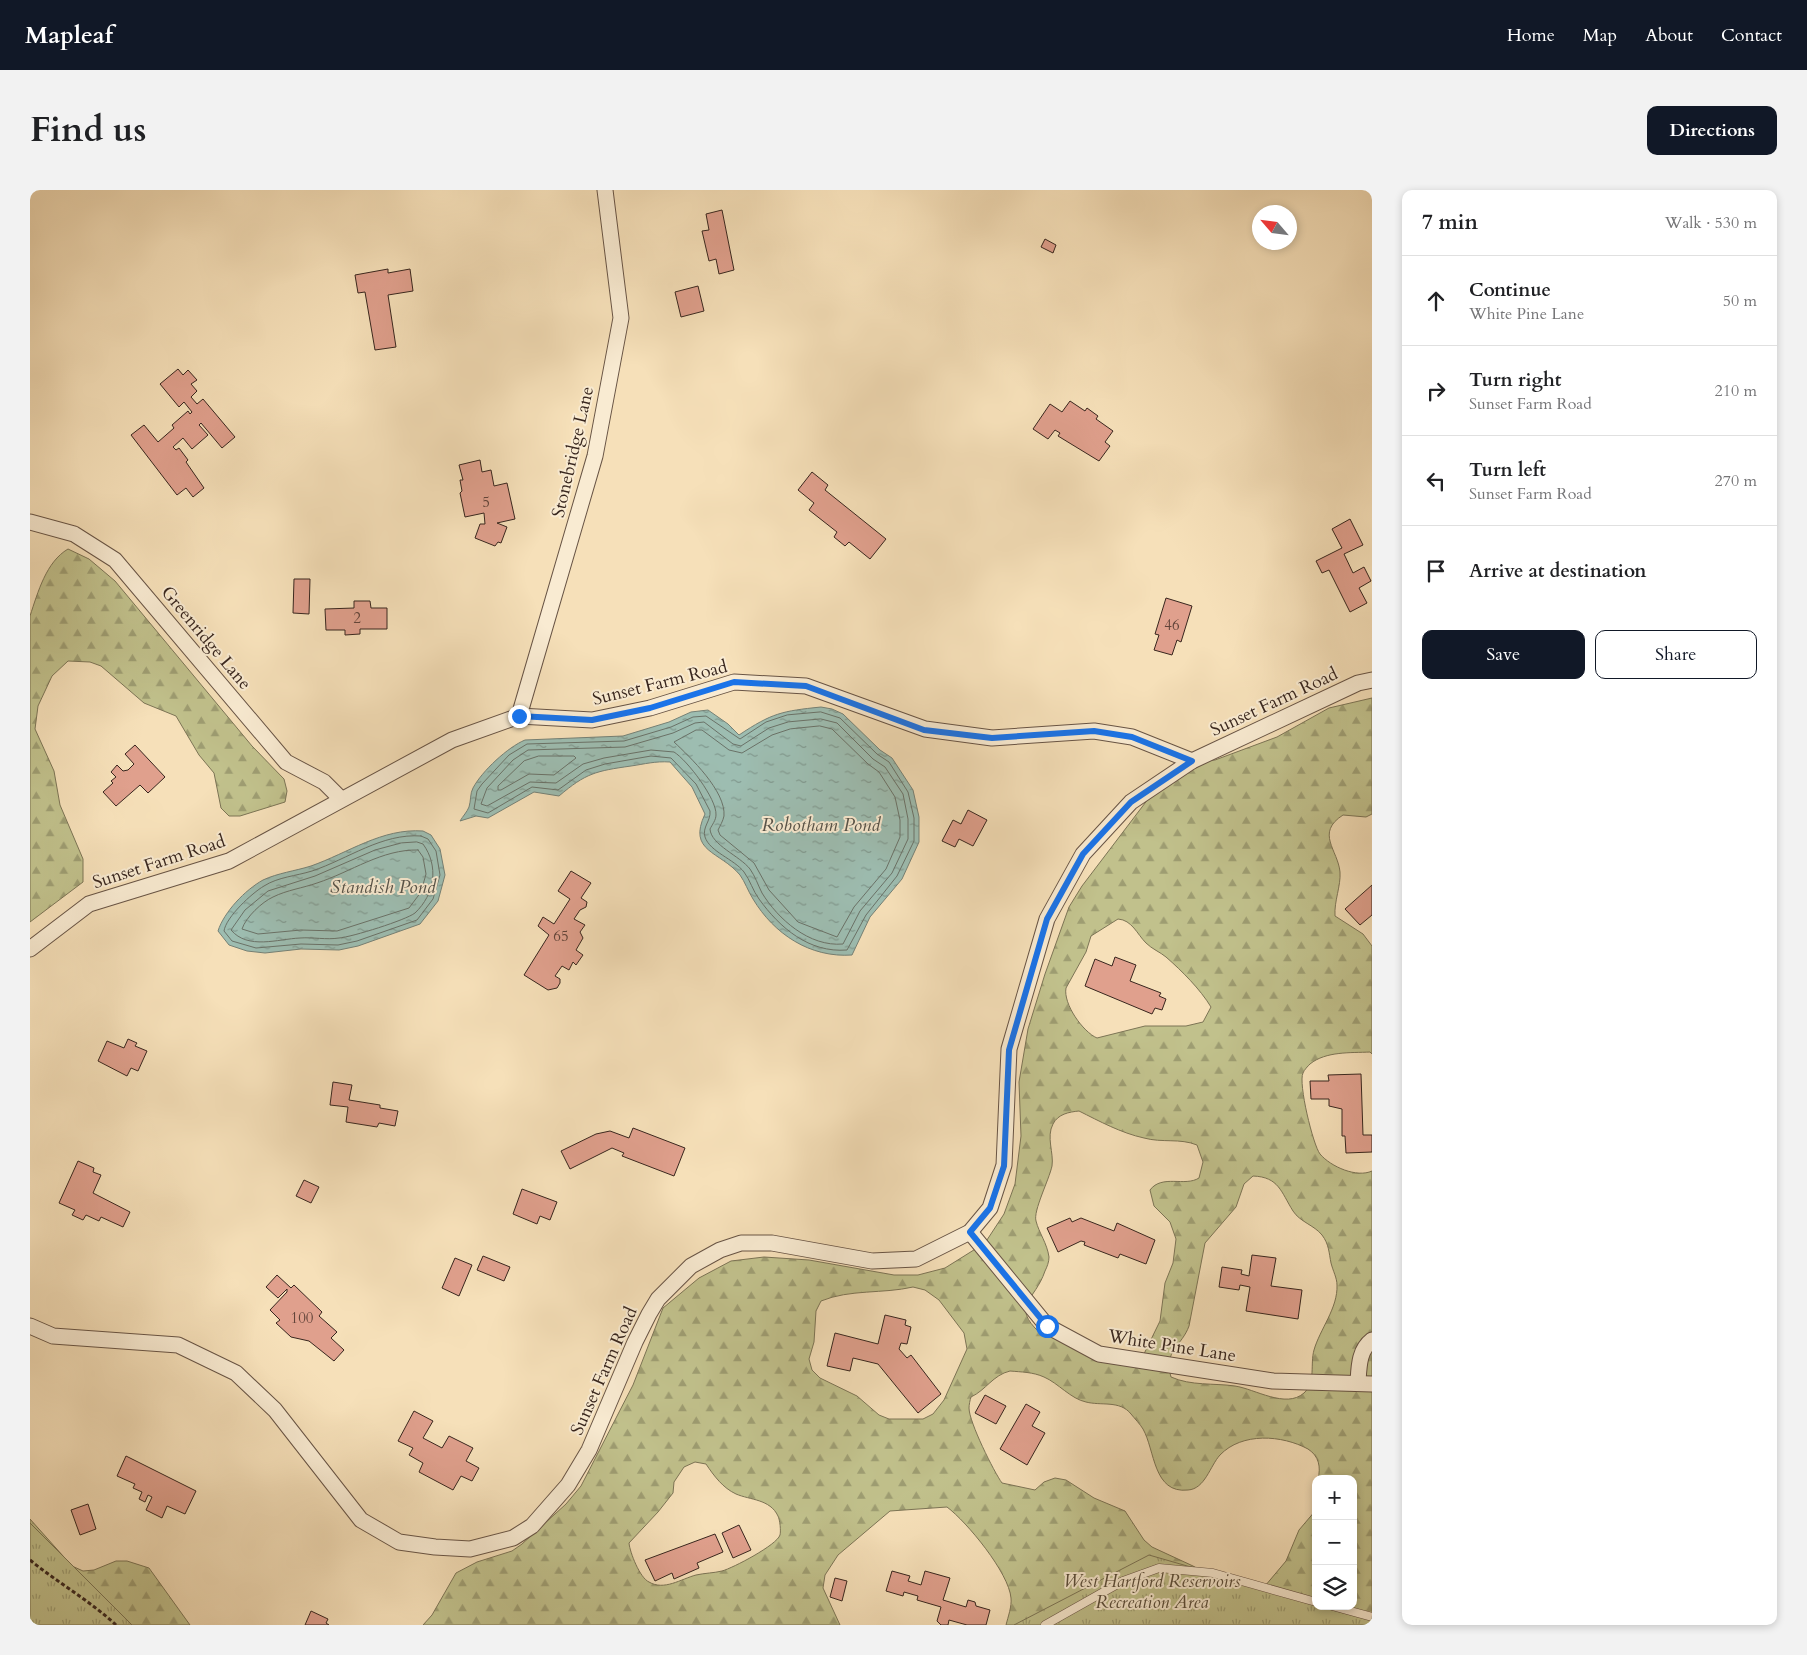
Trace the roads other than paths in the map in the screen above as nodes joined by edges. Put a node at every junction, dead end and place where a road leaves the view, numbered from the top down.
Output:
1 (605, 190) edge
2 (30, 522) edge
3 (1372, 680) edge
4 (519, 716) junction
5 (1192, 761) junction
6 (340, 799) junction
7 (30, 949) edge
8 (970, 1232) junction
9 (30, 1326) edge
10 (1372, 1340) edge
11 (1365, 1383) edge
12 (1312, 1601) edge
13 (1347, 1610) edge
14 (1372, 1617) edge
15 (1045, 1625) edge

1 - 4 street, Stonebridge Lane
2 - 6 street, Greenridge Lane
3 - 5 street, Sunset Farm Road
4 - 5 street, Sunset Farm Road
4 - 6 street, Sunset Farm Road
5 - 8 street, Sunset Farm Road
6 - 7 street, Sunset Farm Road
8 - 9 street, Sunset Farm Road
8 - 11 street, White Pine Lane
10 - 11 street, White Pine Lane
12 - 15 lane
13 - 14 lane

